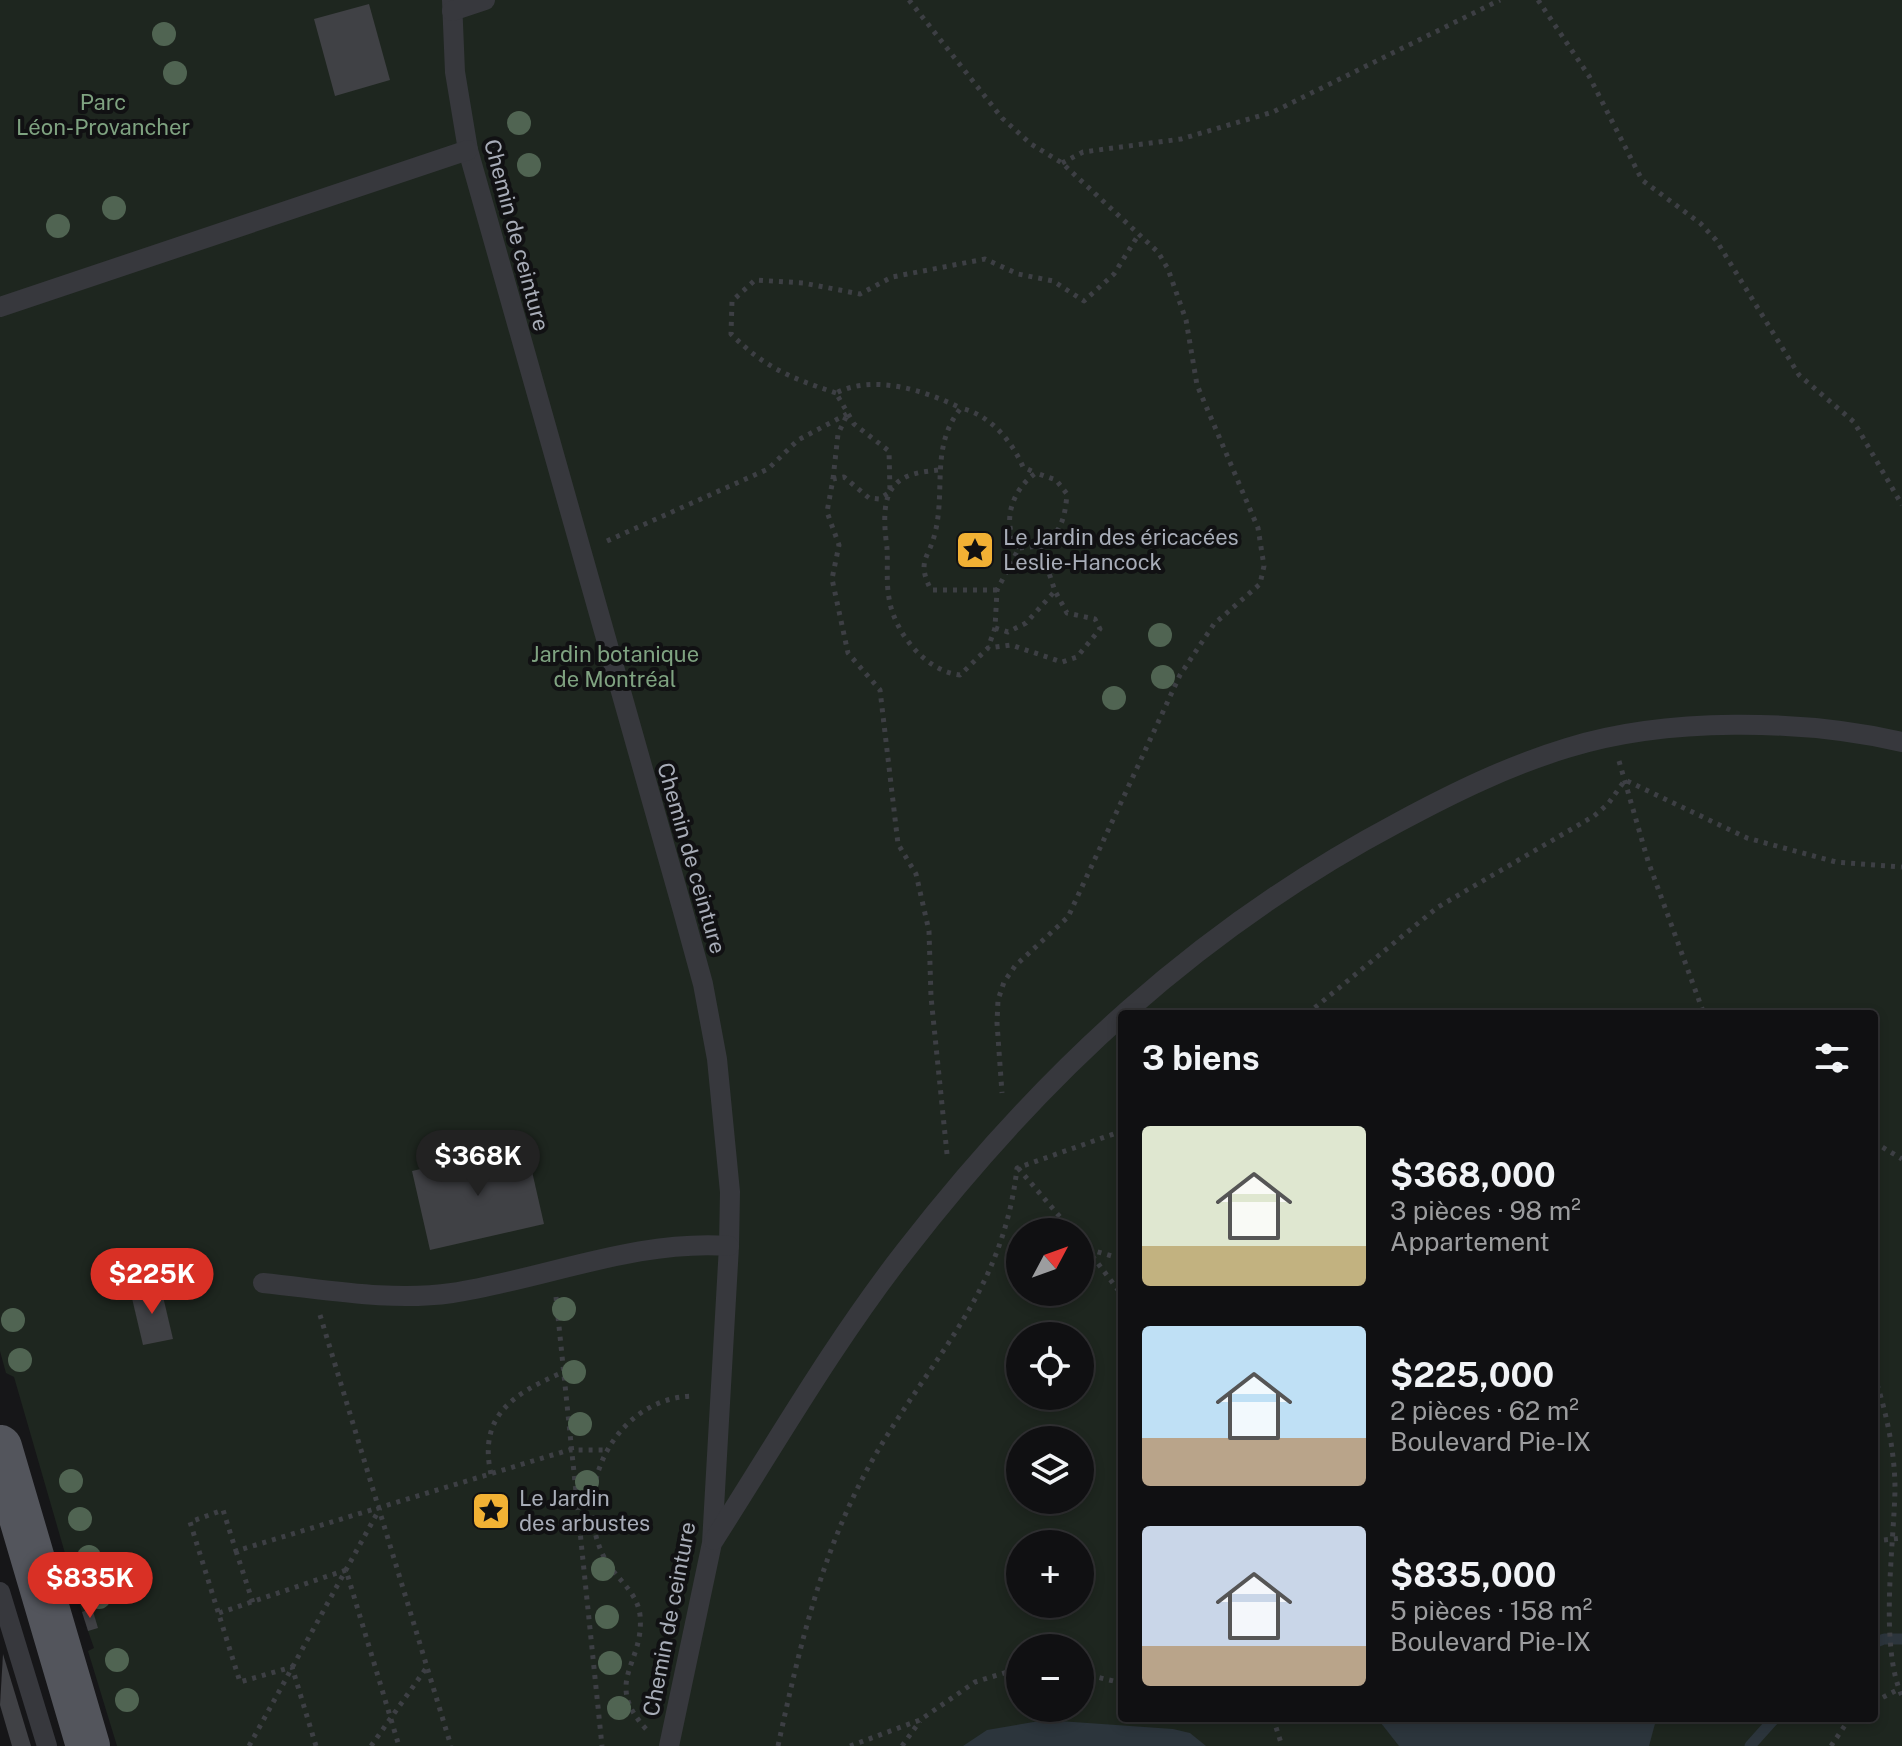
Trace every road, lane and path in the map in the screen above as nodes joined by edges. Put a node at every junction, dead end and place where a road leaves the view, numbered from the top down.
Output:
1 (485, 0) edge
2 (909, 0) edge
3 (1500, 0) edge
4 (1538, 0) edge
5 (452, 5) edge
6 (468, 150) junction
7 (1062, 163) junction
8 (1139, 234) junction
9 (0, 307) edge
10 (836, 393) junction
11 (961, 408) junction
12 (848, 414) junction
13 (938, 470) junction
14 (1036, 473) junction
15 (833, 479) junction
16 (890, 492) junction
17 (1902, 505) edge
18 (1040, 546) junction
19 (1019, 548) junction
20 (582, 556) junction
21 (997, 590) junction
22 (1055, 591) junction
23 (995, 628) junction
24 (988, 648) junction
25 (1612, 738) junction
26 (1902, 742) edge
27 (1625, 780) junction
28 (1902, 867) edge
29 (1125, 1010) edge
30 (1312, 1010) edge
31 (1703, 1010) edge
32 (1118, 1017) edge
33 (1000, 1071) dead end
34 (1118, 1132) edge
35 (996, 1143) junction
36 (1878, 1144) edge
37 (1902, 1159) edge
38 (1017, 1168) junction
39 (948, 1198) junction
40 (1061, 1218) edge
41 (729, 1246) junction
42 (1094, 1251) edge
43 (1094, 1257) edge
44 (1118, 1258) edge
45 (554, 1272) junction
46 (263, 1283) dead end
47 (311, 1287) junction
48 (1118, 1290) edge
49 (561, 1373) junction
50 (1878, 1394) edge
51 (703, 1396) dead end
52 (0, 1447) edge
53 (569, 1450) junction
54 (606, 1450) junction
55 (491, 1474) junction
56 (381, 1507) junction
57 (1902, 1538) edge
58 (1893, 1540) junction
59 (1878, 1541) edge
60 (712, 1543) junction
61 (236, 1551) junction
62 (346, 1570) junction
63 (0, 1592) edge
64 (253, 1603) junction
65 (219, 1613) junction
66 (292, 1667) junction
67 (427, 1667) junction
68 (1006, 1672) edge
69 (1094, 1676) edge
70 (1118, 1682) edge
71 (1900, 1693) edge
72 (1878, 1701) edge
73 (391, 1718) junction
74 (920, 1720) junction
75 (1274, 1722) edge
76 (1847, 1722) edge
77 (661, 1740) edge
78 (47, 1746) edge
79 (88, 1746) edge
80 (249, 1746) edge
81 (316, 1746) edge
82 (371, 1746) edge
83 (399, 1746) edge
84 (451, 1746) edge
85 (602, 1746) edge
86 (778, 1746) edge
87 (850, 1746) edge
88 (902, 1746) edge
89 (1282, 1746) edge
90 (1831, 1746) edge

1 - 5 lane
2 - 7 path
3 - 7 path
4 - 17 path
5 - 6 lane, Chemin de ceinture
6 - 9 lane
6 - 20 lane, Chemin de ceinture
7 - 8 path
8 - 10 path
8 - 33 path
10 - 11 path
10 - 12 path
11 - 13 path
11 - 14 path
12 - 15 path
12 - 16 path
12 - 20 path
13 - 16 path
13 - 21 path
14 - 18 path
14 - 19 path
15 - 16 path
15 - 39 path
16 - 24 path
18 - 19 path
18 - 22 path
19 - 21 path
20 - 41 lane, Chemin de ceinture
21 - 23 path
22 - 23 path
22 - 24 path
23 - 24 path
25 - 26 lane
25 - 27 path
25 - 29 lane
27 - 28 path
27 - 30 path
27 - 31 path
32 - 35 lane
34 - 38 path
35 - 38 path
35 - 39 lane
36 - 37 path
38 - 40 path
38 - 86 path
39 - 60 lane
41 - 45 lane
41 - 60 lane, Chemin de ceinture
42 - 44 path
43 - 48 path
45 - 47 lane
45 - 49 path
46 - 47 lane
47 - 56 path
49 - 53 path
49 - 55 path
50 - 58 path
51 - 54 path
52 - 79 main road
53 - 54 path
53 - 55 path
53 - 85 path
54 - 77 path
55 - 56 path
56 - 61 path
56 - 62 path
56 - 67 path
57 - 58 path
58 - 59 path
58 - 71 path
60 - 77 lane, Chemin de ceinture
61 - 64 path
61 - 65 path
62 - 64 path
62 - 66 path
62 - 73 path
63 - 78 lane
64 - 65 path
65 - 66 path
66 - 80 path
66 - 81 path
67 - 73 path
67 - 84 path
68 - 74 path
69 - 70 path
71 - 72 path
73 - 82 path
73 - 83 path
74 - 87 path
74 - 88 path
75 - 89 path
76 - 90 path

